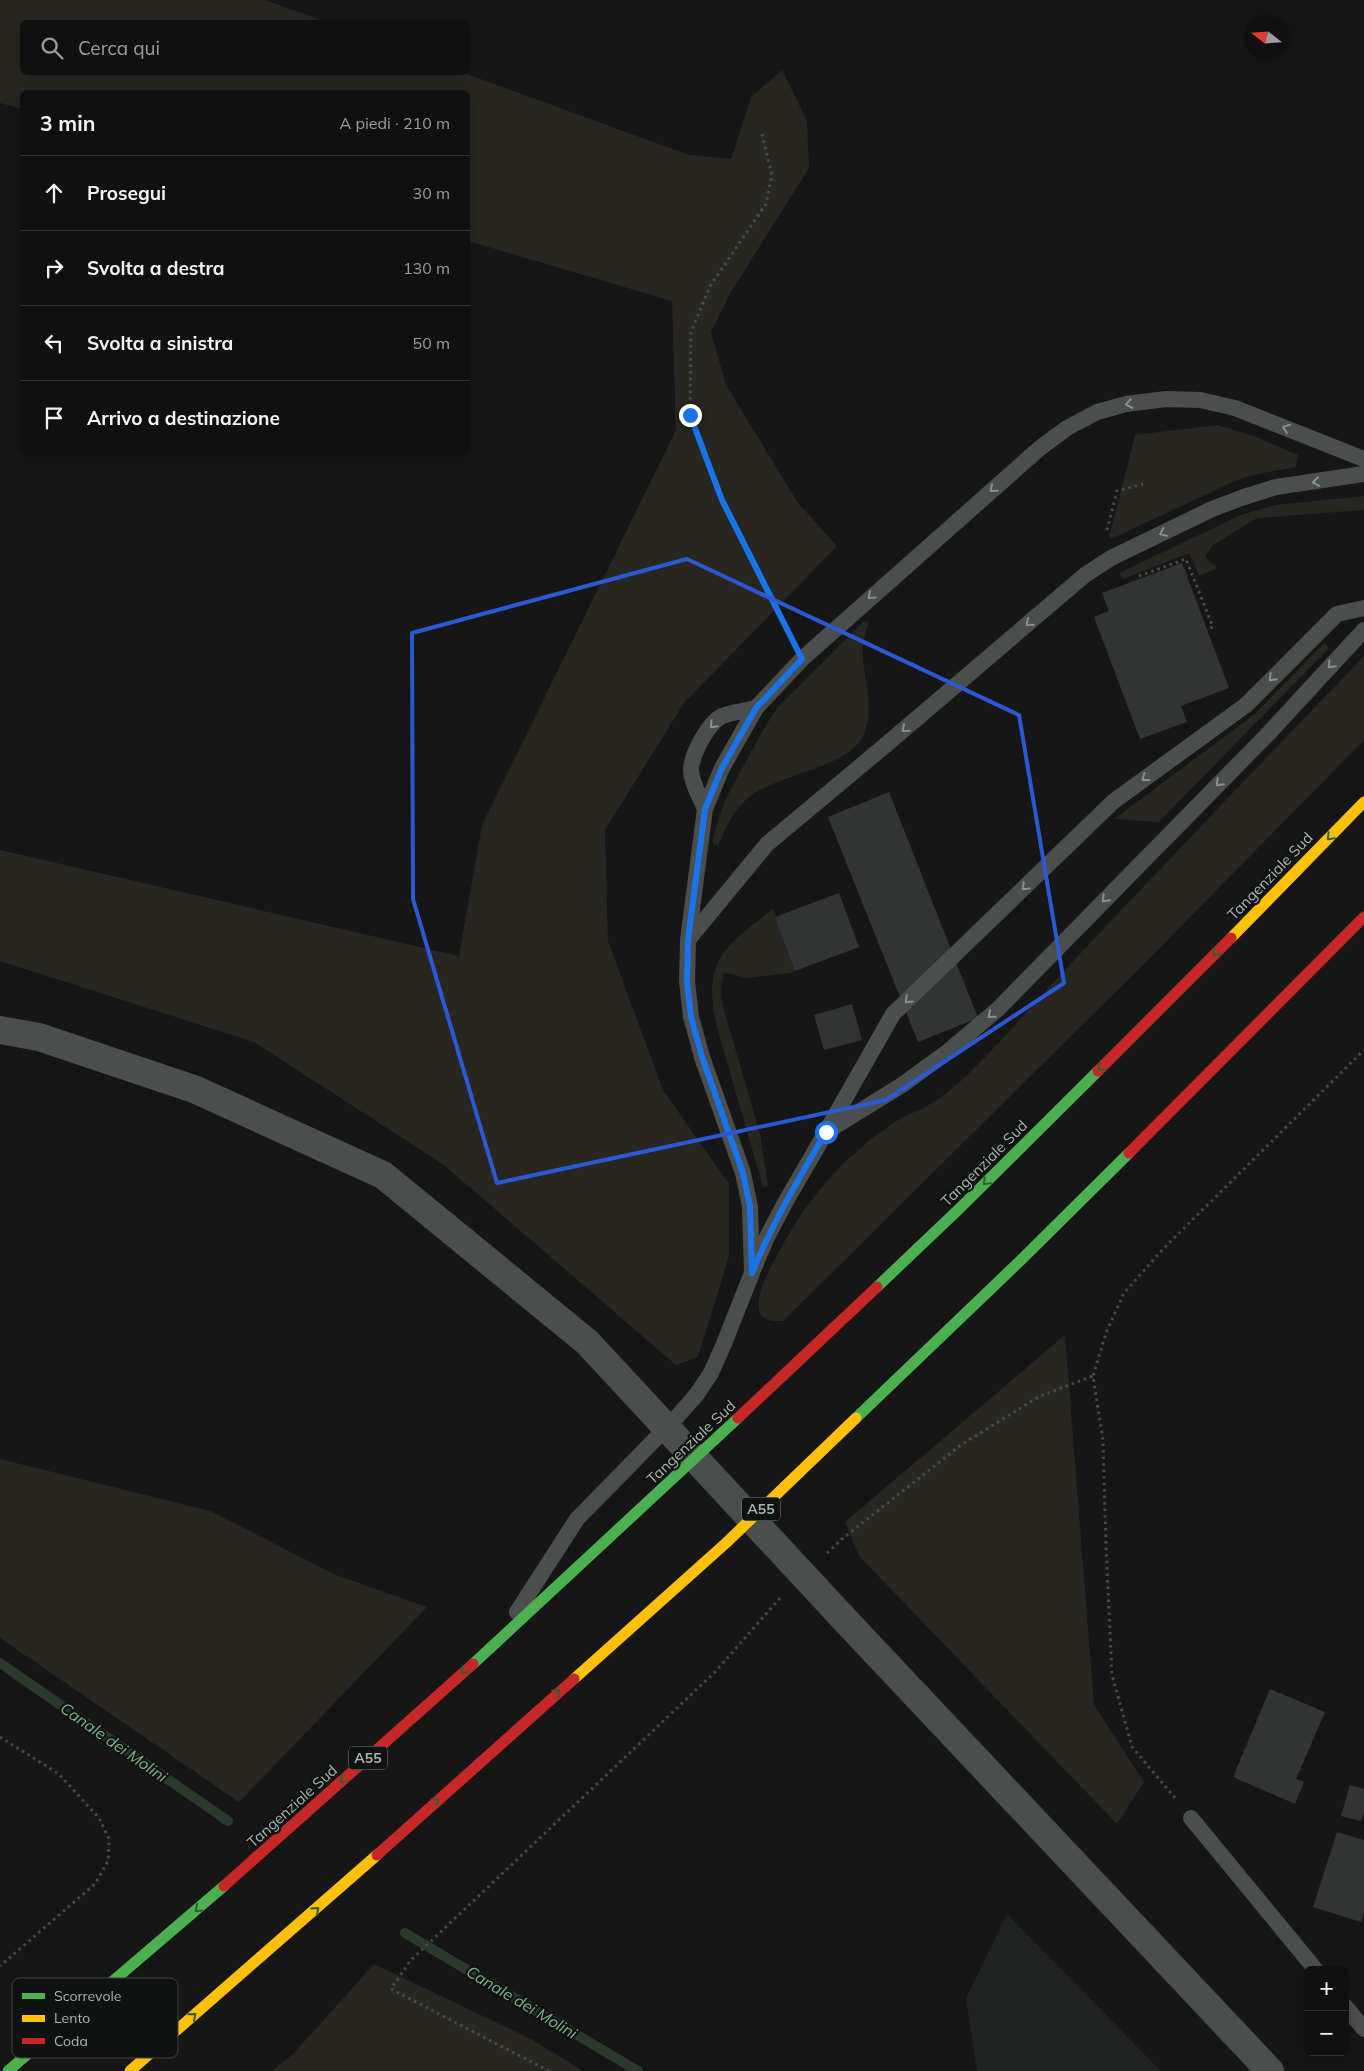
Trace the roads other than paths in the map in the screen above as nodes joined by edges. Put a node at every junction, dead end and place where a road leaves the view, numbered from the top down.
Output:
1 (1364, 459) edge
2 (1364, 474) edge
3 (1364, 608) edge
4 (1364, 630) edge
5 (756, 708) junction
6 (1364, 802) edge
7 (705, 809) junction
8 (1364, 916) edge
9 (688, 940) junction
10 (0, 1030) edge
11 (826, 1132) junction
12 (752, 1273) junction
13 (500, 1639) junction
14 (1191, 1818) road end
15 (1313, 1966) edge
16 (117, 1978) edge
17 (1349, 2011) edge
18 (1364, 2029) edge
19 (178, 2030) edge
20 (23, 2058) edge
21 (145, 2058) edge
22 (8, 2071) edge
23 (130, 2071) edge
24 (1270, 2071) edge

1 -> 5 lane
2 -> 9 lane
3 -> 11 lane
4 -> 11 lane
5 - 7 lane
5 -> 7 lane
6 -> 13 highway, Tangenziale Sud / A55
7 - 9 lane
19 -> 8 highway, A55
9 - 12 lane
10 - 24 street
11 - 12 lane
12 - 13 lane
13 -> 16 highway, Tangenziale Sud / A55
14 - 15 lane
17 - 18 lane
20 -> 22 highway, Tangenziale Sud / A55
23 -> 21 highway, A55

